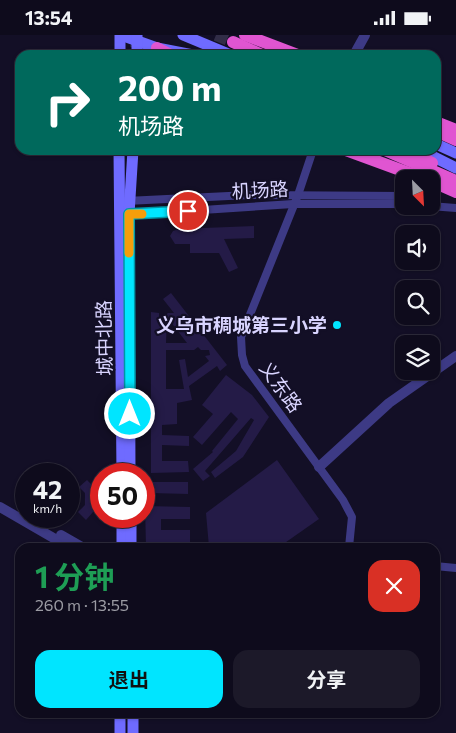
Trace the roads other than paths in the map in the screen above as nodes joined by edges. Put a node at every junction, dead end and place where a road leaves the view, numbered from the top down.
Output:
1 (120, 35) edge
2 (183, 35) edge
3 (245, 35) tunnel mouth
4 (365, 35) edge
5 (137, 38) edge
6 (233, 44) edge
7 (156, 48) junction
8 (120, 50) edge
9 (160, 50) edge
10 (167, 50) edge
11 (249, 50) edge
12 (259, 50) edge
13 (285, 50) edge
14 (357, 50) edge
15 (441, 124) edge
16 (456, 130) edge
17 (441, 133) edge
18 (456, 140) edge
19 (441, 146) edge
20 (456, 153) edge
21 (120, 155) edge
22 (132, 155) edge
23 (311, 155) edge
24 (360, 155) edge
25 (395, 155) edge
26 (417, 155) edge
27 (430, 155) edge
28 (456, 168) edge
29 (400, 170) edge
30 (456, 177) edge
31 (456, 181) edge
32 (440, 185) edge
33 (456, 192) edge
34 (298, 195) junction
35 (395, 196) edge
36 (125, 201) junction
37 (395, 203) edge
38 (293, 205) junction
39 (440, 207) edge
40 (456, 208) edge
41 (124, 215) junction
42 (456, 356) edge
43 (122, 463) edge
44 (130, 463) edge
45 (319, 467) junction
46 (0, 499) edge
47 (0, 507) edge
48 (15, 508) edge
49 (50, 528) edge
50 (122, 528) edge
51 (131, 528) edge
52 (62, 543) edge
53 (75, 543) edge
54 (122, 543) edge
55 (131, 543) edge
56 (349, 543) edge
57 (440, 566) edge
58 (456, 568) edge
59 (120, 718) edge
60 (133, 718) edge
61 (120, 733) edge
62 (133, 733) edge

1 - 5 main road
1 - 8 main road
2 - 6 main road
3 - 13 highway
4 - 14 street
5 - 7 main road
6 - 11 highway
6 - 12 highway
7 - 9 highway
7 - 10 main road
15 - 16 highway
17 - 18 highway
19 - 20 main road
21 - 36 main road
22 - 36 main road, 城中北路
23 - 34 street, 义东路
24 - 29 highway
25 - 31 highway
26 - 30 highway
27 - 28 main road
32 - 33 highway
34 - 35 street, 机场路
34 - 36 street, 机场路
34 - 38 street, 义东路
36 - 41 main road, 城中北路
37 - 38 street, 机场路
38 - 41 street, 机场路
38 - 45 street, 义东路
39 - 40 street
41 - 43 main road, 城中北路
41 - 44 main road, 城中北路
42 - 45 street
45 - 56 street, 义东路
46 - 48 street
47 - 52 street
49 - 53 street
50 - 54 main road
51 - 55 main road
57 - 58 street
59 - 61 main road
60 - 62 main road

